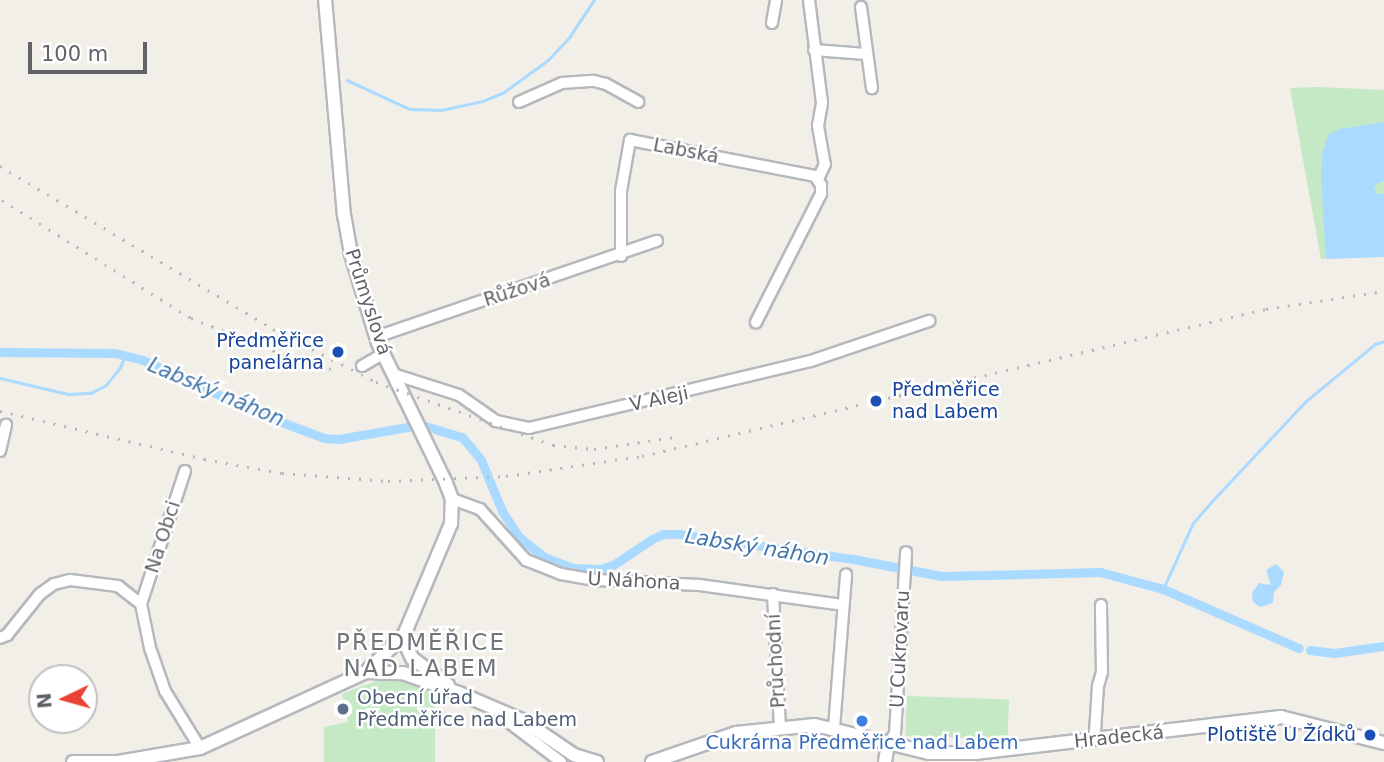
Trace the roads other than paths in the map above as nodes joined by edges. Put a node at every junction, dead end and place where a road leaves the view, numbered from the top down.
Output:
1 (325, 0) edge
2 (776, 0) edge
3 (809, 0) edge
4 (861, 7) dead end
5 (772, 23) dead end
6 (814, 50) junction
7 (866, 54) junction
8 (872, 88) dead end
9 (519, 102) dead end
10 (638, 102) dead end
11 (816, 178) junction
12 (657, 241) dead end
13 (621, 256) junction
14 (929, 321) dead end
15 (756, 322) dead end
16 (376, 337) junction
17 (383, 354) junction
18 (362, 366) dead end
19 (393, 374) junction
20 (6, 425) dead end
21 (0, 451) edge
22 (185, 471) dead end
23 (452, 499) junction
24 (906, 552) dead end
25 (846, 574) dead end
26 (773, 594) junction
27 (141, 604) junction
28 (843, 605) junction
29 (1101, 605) dead end
30 (404, 635) junction
31 (0, 638) edge
32 (366, 672) junction
33 (459, 693) junction
34 (506, 713) junction
35 (780, 727) junction
36 (834, 728) junction
37 (1098, 740) junction
38 (888, 743) junction
39 (1384, 743) edge
40 (200, 748) junction
41 (73, 762) edge
42 (561, 762) edge
43 (597, 762) edge
44 (652, 762) edge
45 (885, 762) edge

1 - 16 street, Průmyslová
2 - 5 street
3 - 6 street
4 - 7 street
6 - 7 street
6 - 11 street
7 - 8 street
9 - 10 street
11 - 13 street, Labská
11 - 15 street
12 - 13 street, Růžová
13 - 16 street, Růžová
14 - 19 street, V Aleji
16 - 17 street, Průmyslová
17 - 18 street
17 - 19 street, Průmyslová
19 - 23 street, Průmyslová
20 - 21 street
22 - 27 street, Na Obci
23 - 26 street, U Náhona
23 - 30 street
24 - 38 street, U Cukrovaru
25 - 28 street
26 - 28 street, U Náhona
26 - 35 street, Průchodní
27 - 31 street, Na Obci
27 - 40 street, Na Obci
28 - 36 street
29 - 37 street
30 - 32 street
30 - 33 street
32 - 33 street
32 - 40 street
33 - 34 street
34 - 42 street
34 - 43 street
35 - 36 street, Hradecká
35 - 44 street, Hradecká
36 - 38 street, Hradecká
37 - 38 street, Hradecká
37 - 39 street, Hradecká
38 - 45 street
40 - 41 street

